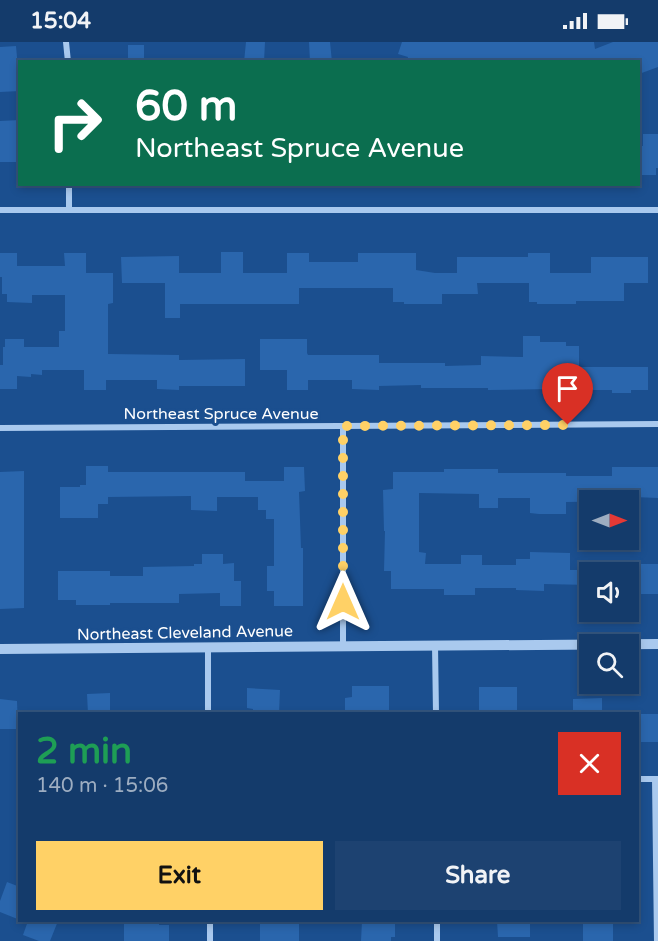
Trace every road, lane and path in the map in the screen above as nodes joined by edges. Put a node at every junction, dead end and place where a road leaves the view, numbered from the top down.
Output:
1 (66, 42) edge
2 (68, 60) edge
3 (69, 186) edge
4 (69, 209) junction
5 (0, 210) edge
6 (658, 210) edge
7 (658, 424) edge
8 (343, 426) junction
9 (0, 428) edge
10 (658, 644) edge
11 (435, 645) junction
12 (208, 646) junction
13 (343, 646) junction
14 (0, 649) edge
15 (208, 712) edge
16 (436, 712) edge
17 (639, 779) edge
18 (656, 779) edge
19 (210, 922) edge
20 (437, 922) edge
21 (210, 941) edge
22 (437, 941) edge
23 (657, 941) edge

1 - 2 street
3 - 4 street
4 - 5 street
4 - 6 street
7 - 8 street, Northeast Spruce Avenue
8 - 9 street, Northeast Spruce Avenue
8 - 13 street
10 - 11 street, Northeast Cleveland Avenue
11 - 13 street, Northeast Cleveland Avenue
11 - 16 street
12 - 13 street, Northeast Cleveland Avenue
12 - 14 street, Northeast Cleveland Avenue
12 - 15 street
17 - 18 street
18 - 23 street
19 - 21 street
20 - 22 street

